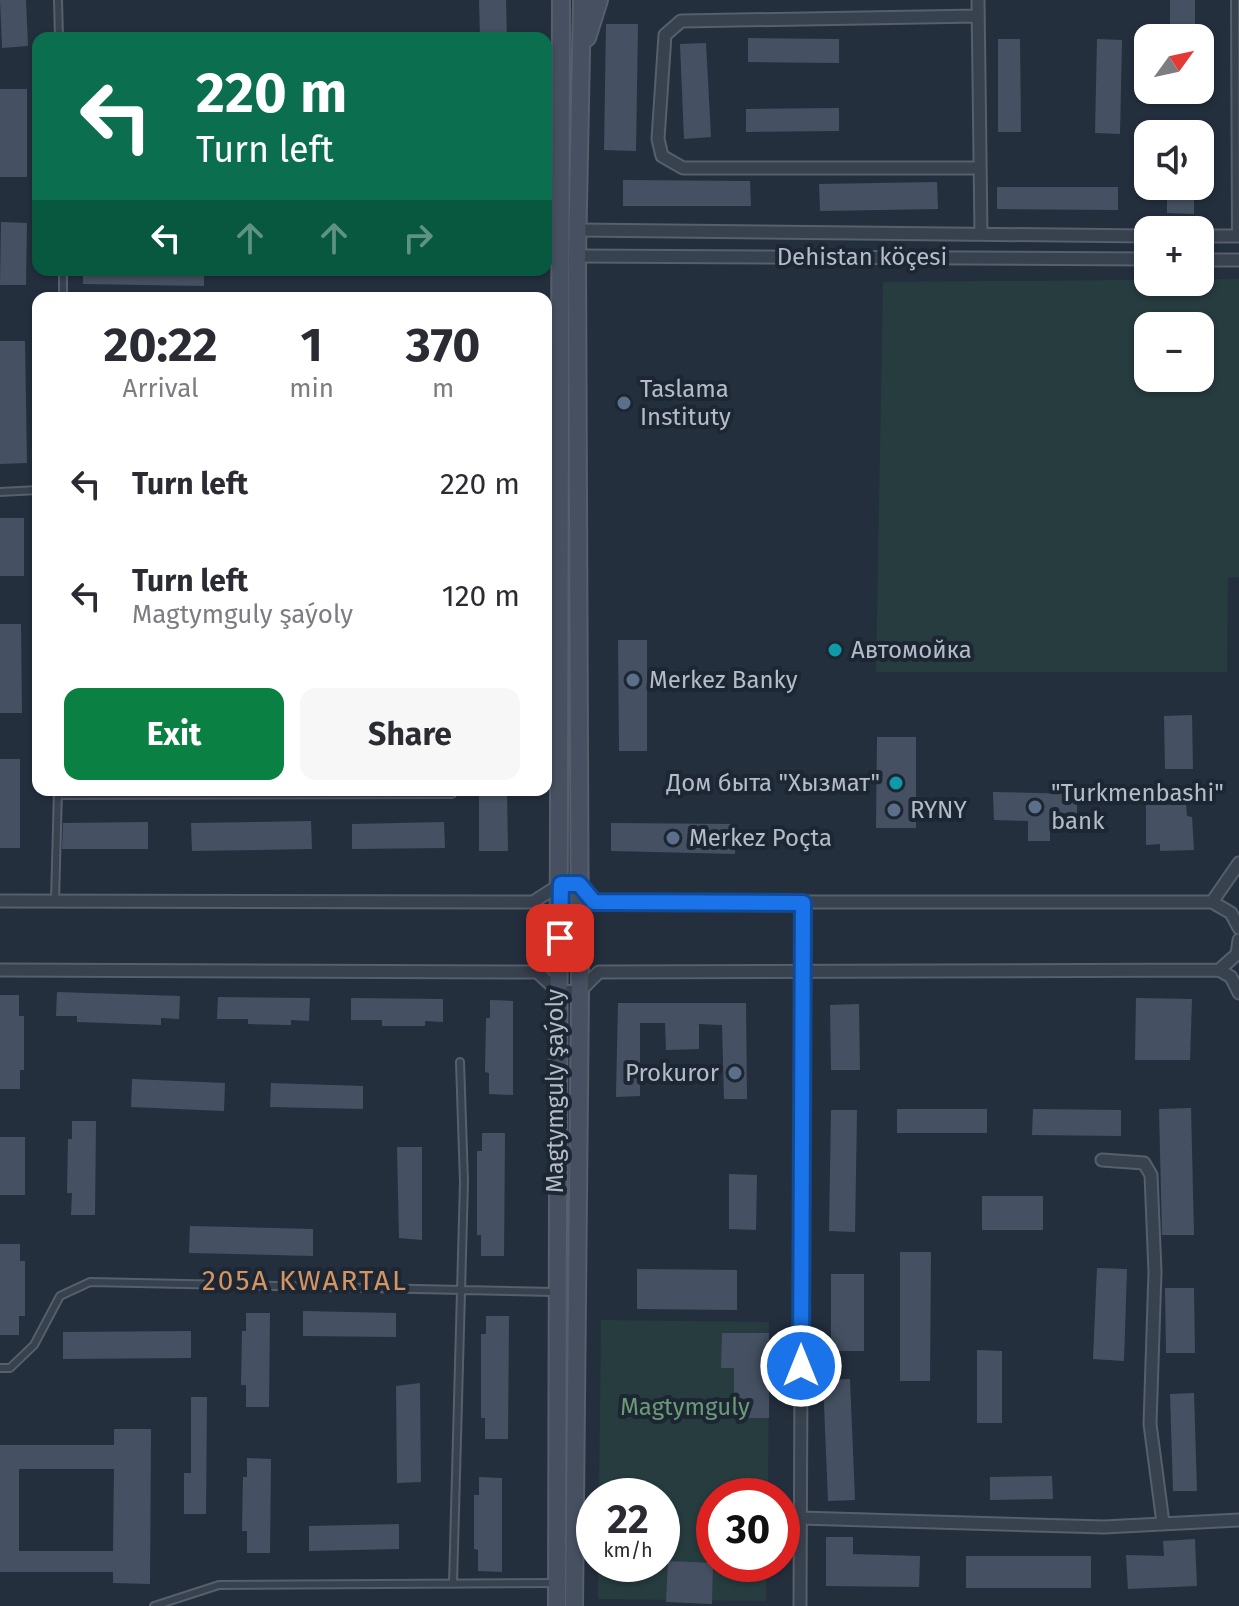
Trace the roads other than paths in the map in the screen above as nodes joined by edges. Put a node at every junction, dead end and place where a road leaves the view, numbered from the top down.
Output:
1 (58, 0) edge
2 (561, 0) edge
3 (582, 0) edge
4 (599, 0) edge
5 (978, 0) edge
6 (1235, 0) edge
7 (978, 16) junction
8 (59, 32) edge
9 (581, 75) junction
10 (980, 168) junction
11 (577, 230) junction
12 (981, 234) junction
13 (1134, 236) edge
14 (1214, 236) edge
15 (1238, 236) edge
16 (577, 256) junction
17 (1134, 259) edge
18 (1214, 260) edge
19 (1239, 260) edge
20 (32, 490) edge
21 (0, 492) edge
22 (58, 796) edge
23 (1239, 863) edge
24 (561, 884) junction
25 (579, 884) junction
26 (0, 901) edge
27 (55, 901) junction
28 (1212, 902) junction
29 (803, 903) junction
30 (1239, 928) edge
31 (1239, 940) edge
32 (0, 970) edge
33 (802, 970) junction
34 (1219, 970) junction
35 (580, 991) junction
36 (559, 992) junction
37 (1239, 993) edge
38 (460, 1062) dead end
39 (1102, 1160) dead end
40 (463, 1290) junction
41 (558, 1292) junction
42 (0, 1368) edge
43 (800, 1518) joint
44 (1239, 1520) edge
45 (1163, 1523) junction
46 (800, 1582) edge
47 (557, 1583) junction
48 (453, 1584) junction
49 (154, 1606) edge
50 (557, 1606) edge
51 (574, 1606) edge
52 (800, 1606) edge

1 - 8 lane
2 - 24 street, Magtymguly şaýoly
3 - 9 street, Magtymguly şaýoly
4 - 9 street
5 - 7 street
6 - 15 lane
7 - 10 street
7 - 10 street
9 - 11 street, Magtymguly şaýoly
10 - 12 street
11 - 12 street, Dehistan köçesi
11 - 16 street, Magtymguly şaýoly
12 - 13 street, Dehistan köçesi
14 - 15 street
16 - 17 street, Dehistan köçesi
16 - 25 street, Magtymguly şaýoly
18 - 19 street
20 - 21 lane
22 - 27 lane
23 - 28 street
24 - 25 street
24 - 27 street
24 - 36 street, Magtymguly şaýoly
25 - 29 street
25 - 35 street, Magtymguly şaýoly
26 - 27 street
28 - 29 street
28 - 30 street
29 - 33 street
31 - 34 street
32 - 36 street
33 - 34 street
33 - 35 street
33 - 43 street
34 - 37 street
35 - 36 street
35 - 51 street, Magtymguly şaýoly
36 - 41 street, Magtymguly şaýoly
38 - 40 lane
39 - 45 street
40 - 41 lane
40 - 42 lane
40 - 48 lane
41 - 47 street, Magtymguly şaýoly
43 - 45 street
44 - 45 street
46 - 52 street
47 - 48 lane
47 - 50 street, Magtymguly şaýoly
48 - 49 lane

